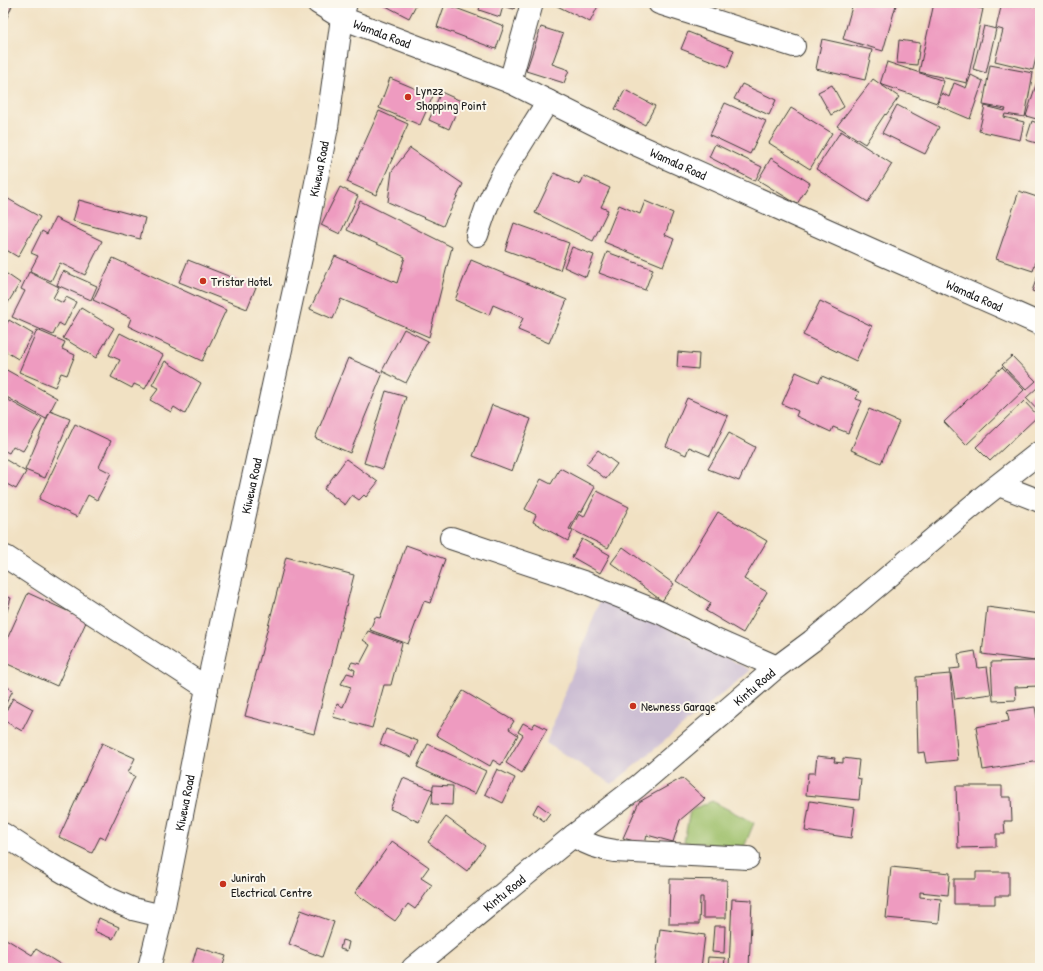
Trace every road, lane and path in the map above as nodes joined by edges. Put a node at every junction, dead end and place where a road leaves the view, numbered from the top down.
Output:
1 (318, 3) edge
2 (532, 3) edge
3 (659, 3) edge
4 (344, 10) edge
5 (794, 46) dead end
6 (510, 82) junction
7 (548, 101) junction
8 (477, 235) dead end
9 (1040, 324) edge
10 (1040, 452) edge
11 (999, 485) junction
12 (1040, 501) edge
13 (451, 538) dead end
14 (6, 557) dead end
15 (777, 667) junction
16 (207, 688) junction
17 (3, 834) edge
18 (573, 836) junction
19 (748, 858) dead end
20 (162, 916) junction
21 (149, 968) edge
22 (414, 968) edge

1 - 4 street, Wamala Road
2 - 6 street
3 - 5 street
4 - 6 street, Wamala Road
4 - 16 street, Kiwewa Road
6 - 7 street, Wamala Road
7 - 8 street
7 - 9 street, Wamala Road
10 - 11 street, Kintu Road
11 - 12 street
11 - 15 street, Kintu Road
13 - 15 street
14 - 16 street
15 - 18 street, Kintu Road
16 - 20 street, Kiwewa Road
17 - 20 street
18 - 19 street
18 - 22 street, Kintu Road
20 - 21 street, Kiwewa Road

